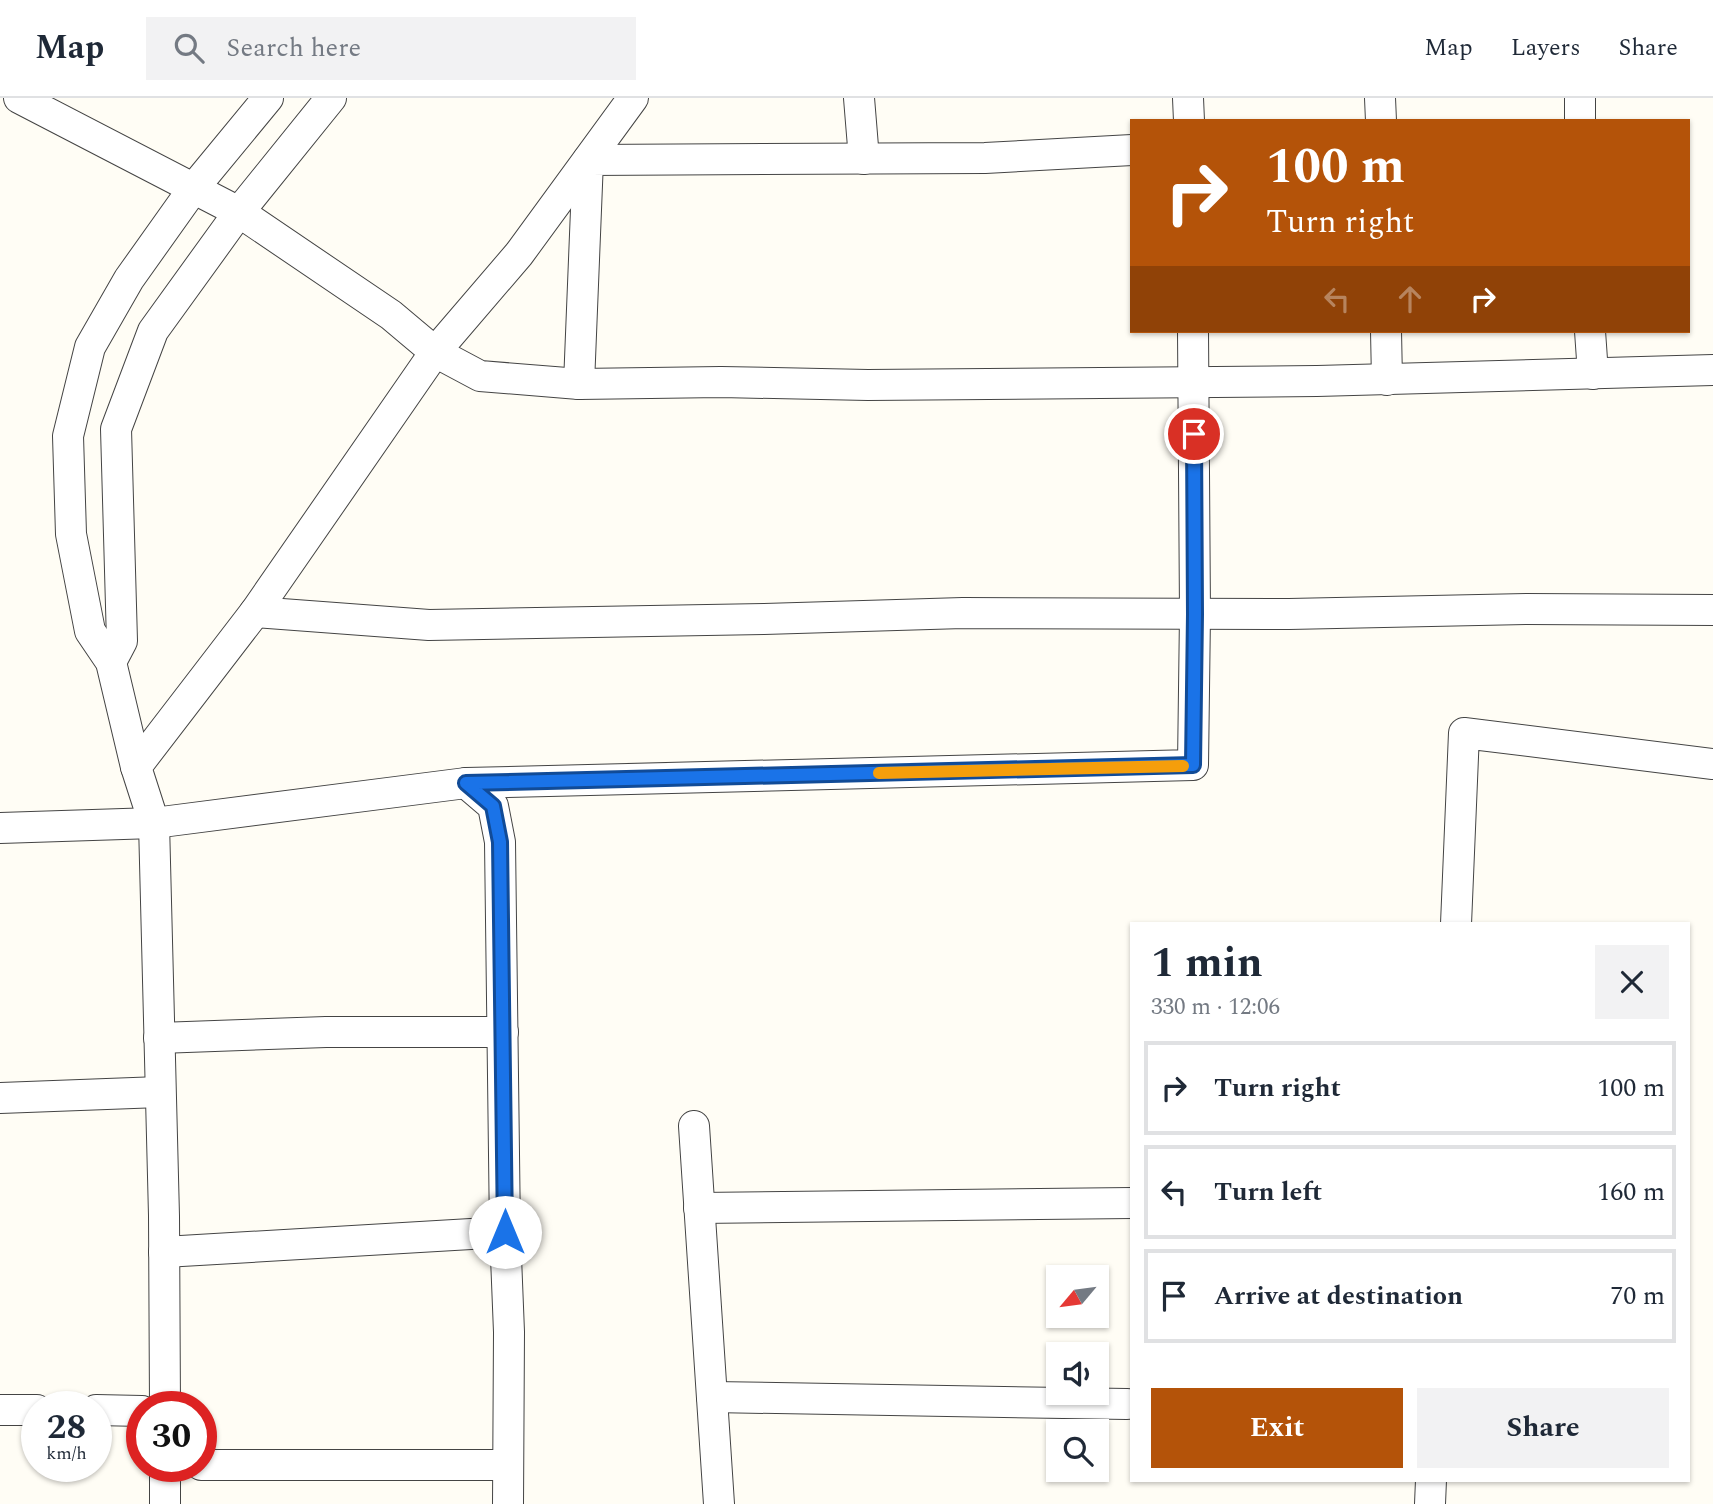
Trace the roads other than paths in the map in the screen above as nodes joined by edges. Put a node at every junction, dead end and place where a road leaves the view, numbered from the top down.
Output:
1 (19, 98) edge
2 (268, 98) edge
3 (331, 98) edge
4 (633, 98) edge
5 (859, 98) edge
6 (1188, 98) edge
7 (1380, 98) edge
8 (1580, 98) edge
9 (1189, 119) edge
10 (1381, 119) edge
11 (1580, 119) edge
12 (1130, 150) edge
13 (864, 159) junction
14 (588, 160) junction
15 (194, 189) junction
16 (239, 212) junction
17 (1193, 333) edge
18 (1386, 333) edge
19 (1590, 333) edge
20 (435, 352) junction
21 (1713, 370) edge
22 (1593, 374) junction
23 (1387, 380) junction
24 (1193, 383) junction
25 (579, 384) junction
26 (1713, 610) edge
27 (255, 612) junction
28 (1195, 614) junction
29 (111, 662) junction
30 (1713, 764) edge
31 (136, 767) junction
32 (466, 783) junction
33 (154, 823) junction
34 (0, 828) edge
35 (1456, 922) edge
36 (503, 1032) junction
37 (159, 1038) junction
38 (160, 1092) junction
39 (0, 1098) edge
40 (694, 1126) dead end
41 (1130, 1203) edge
42 (699, 1208) junction
43 (505, 1232) junction
44 (164, 1252) junction
45 (164, 1391) edge
46 (712, 1397) junction
47 (1126, 1404) dead end
48 (0, 1410) edge
49 (21, 1410) edge
50 (217, 1465) edge
51 (507, 1465) junction
52 (165, 1482) edge
53 (1431, 1482) edge
54 (165, 1504) edge
55 (508, 1504) edge
56 (719, 1504) edge
57 (1430, 1504) edge

1 - 15 street
2 - 15 street
3 - 16 street
4 - 14 street
5 - 13 street
6 - 9 street
7 - 10 street
8 - 11 street
12 - 13 street
13 - 14 street
14 - 20 street
14 - 25 street
15 - 16 street
15 - 29 street
16 - 20 street
16 - 29 street
17 - 24 street
18 - 23 street
19 - 22 street
20 - 25 street
20 - 27 street
21 - 22 street
22 - 23 street
23 - 24 street
24 - 25 street
24 - 28 street
26 - 28 street
27 - 28 street
27 - 31 street
28 - 32 street
29 - 31 street
30 - 35 street
31 - 33 street
32 - 33 street
32 - 36 street
33 - 34 street
33 - 37 street
36 - 37 street
36 - 43 street
37 - 38 street
38 - 39 street
38 - 44 street
40 - 42 street
41 - 42 street
42 - 46 street
43 - 44 street
43 - 51 street
44 - 45 street
46 - 47 street
46 - 56 street
48 - 49 street
50 - 51 street
51 - 55 street
52 - 54 street
53 - 57 street

